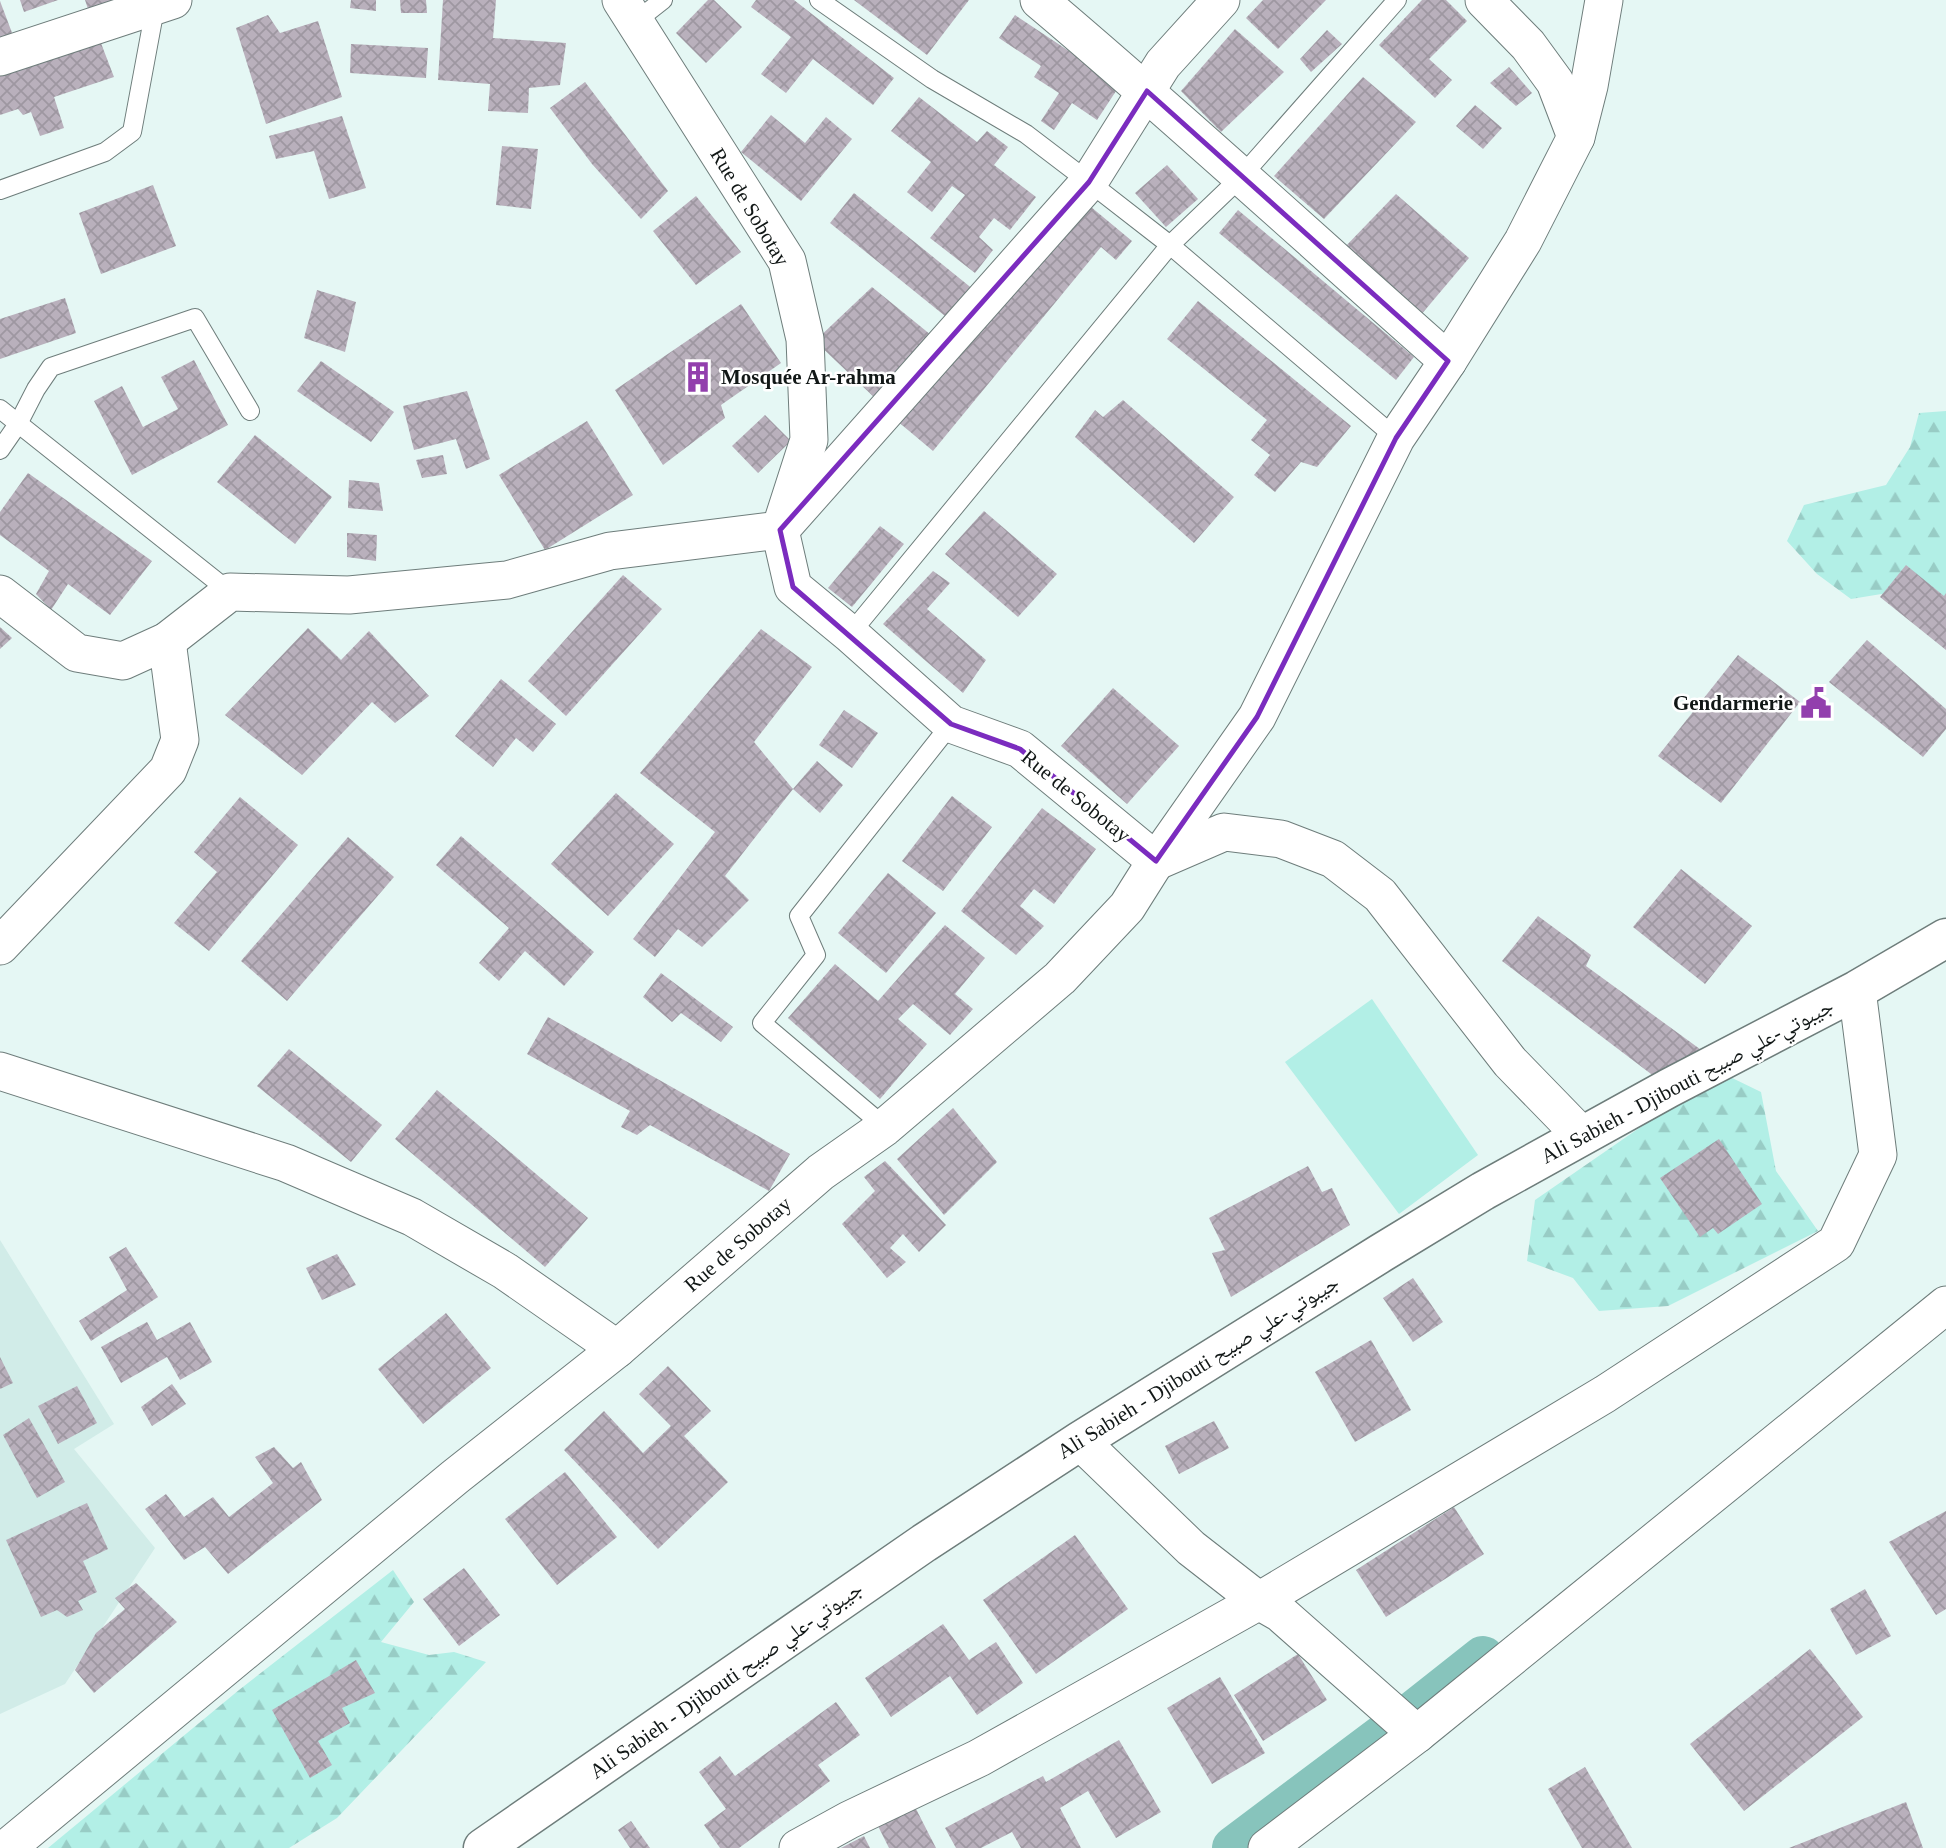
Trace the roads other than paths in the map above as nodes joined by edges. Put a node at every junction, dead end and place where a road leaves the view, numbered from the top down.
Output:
1 (663, 0) edge
2 (819, 0) edge
3 (1038, 0) edge
4 (1222, 0) edge
5 (1398, 0) edge
6 (1484, 0) edge
7 (1604, 0) edge
8 (162, 1) edge
9 (628, 11) edge
10 (0, 57) edge
11 (1147, 91) junction
12 (1576, 137) junction
13 (1240, 177) junction
14 (1089, 181) junction
15 (0, 190) edge
16 (1170, 246) junction
17 (1448, 361) junction
18 (0, 409) edge
19 (250, 411) dead end
20 (18, 424) junction
21 (1396, 438) junction
22 (0, 450) edge
23 (780, 530) junction
24 (230, 592) junction
25 (0, 594) edge
26 (850, 634) junction
27 (167, 641) junction
28 (951, 724) junction
29 (1156, 861) junction
30 (1946, 937) edge
31 (0, 946) edge
32 (1857, 990) junction
33 (0, 1071) edge
34 (885, 1127) junction
35 (1582, 1136) junction
36 (1946, 1305) edge
37 (617, 1349) junction
38 (1080, 1441) junction
39 (1259, 1601) junction
40 (1418, 1734) junction
41 (7, 1848) edge
42 (482, 1848) edge
43 (798, 1848) edge
44 (1267, 1848) edge

1 - 9 lane
2 - 14 lane
3 - 11 street
4 - 11 street
5 - 13 lane
6 - 12 street
7 - 12 street
8 - 10 street
8 - 15 lane
9 - 23 street, Rue de Sobotay
11 - 13 street
11 - 14 street
12 - 17 street
13 - 16 lane
13 - 17 street
14 - 16 lane
14 - 23 street
16 - 21 lane
16 - 26 lane
17 - 21 street
18 - 20 lane
19 - 20 lane
20 - 22 lane
20 - 24 lane
21 - 29 street
23 - 24 street
23 - 26 street, Rue de Sobotay
24 - 27 street
25 - 27 street
26 - 28 street, Rue de Sobotay
27 - 31 street
28 - 29 street, Rue de Sobotay
28 - 34 lane
29 - 34 street, Rue de Sobotay
29 - 35 street
30 - 32 main road, Ali Sabieh - Djibouti جيبوتي-علي صبيح
32 - 35 main road, Ali Sabieh - Djibouti جيبوتي-علي صبيح
32 - 39 street
33 - 37 street
34 - 37 street, Rue de Sobotay
35 - 38 main road, Ali Sabieh - Djibouti جيبوتي-علي صبيح
36 - 40 street
37 - 41 street, Rue de Sobotay
38 - 39 street
38 - 42 main road, Ali Sabieh - Djibouti جيبوتي-علي صبيح
39 - 40 street
39 - 43 street
40 - 44 street

